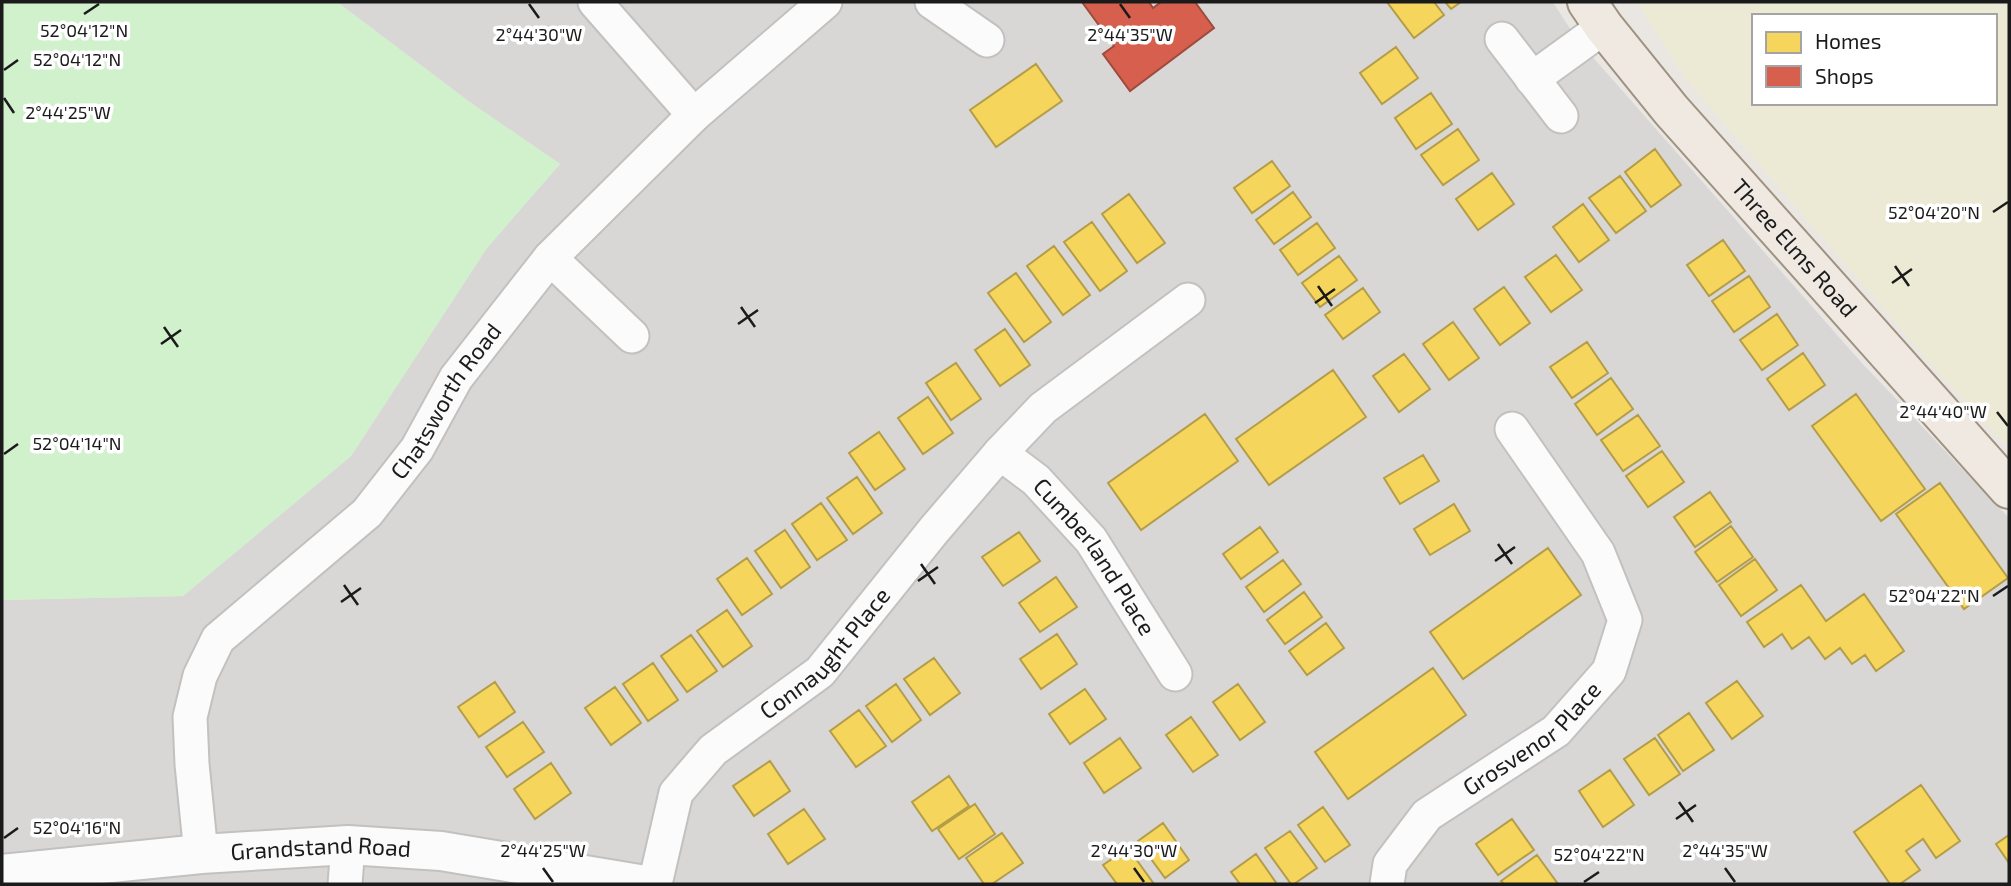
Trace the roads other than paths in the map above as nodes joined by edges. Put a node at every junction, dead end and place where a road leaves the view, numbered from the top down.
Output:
1 (594, 2) edge
2 (825, 2) edge
3 (932, 2) edge
4 (1596, 14) edge
5 (1502, 39) dead end
6 (988, 40) dead end
7 (1532, 79) junction
8 (694, 116) junction
9 (1561, 116) dead end
10 (550, 258) junction
11 (1188, 300) dead end
12 (632, 336) dead end
13 (1512, 429) dead end
14 (1000, 453) junction
15 (2009, 489) edge
16 (1175, 674) dead end
17 (348, 845) junction
18 (201, 854) junction
19 (2, 874) edge
20 (345, 884) edge
21 (639, 884) edge
22 (655, 884) edge
23 (1387, 884) edge

1 - 8 street
2 - 8 street, Chatsworth Road
3 - 6 street
4 - 7 street
4 - 15 main road, Three Elms Road
5 - 7 street
7 - 9 street
8 - 10 street, Chatsworth Road
10 - 12 street
10 - 18 street, Chatsworth Road
11 - 14 street, Connaught Place
13 - 23 street, Grosvenor Place
14 - 16 street, Cumberland Place
14 - 22 street, Connaught Place
17 - 18 street, Grandstand Road
17 - 20 street
17 - 21 street, Grandstand Road
18 - 19 street, Grandstand Road

